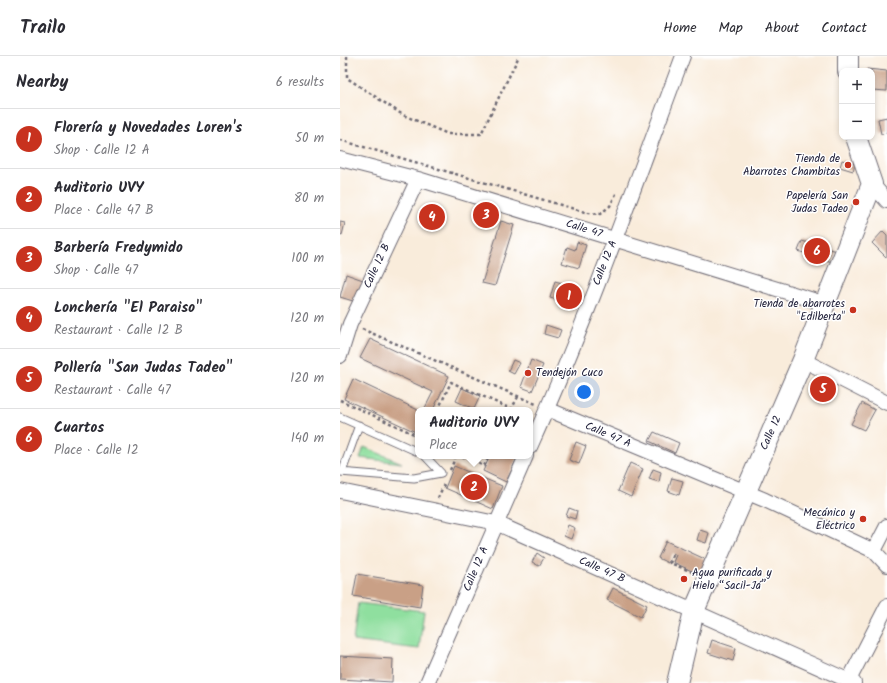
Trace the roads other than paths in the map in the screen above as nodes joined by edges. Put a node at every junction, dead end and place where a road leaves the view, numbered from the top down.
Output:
1 (683, 56) edge
2 (848, 56) edge
3 (848, 68) edge
4 (857, 140) edge
5 (340, 159) edge
6 (418, 179) junction
7 (872, 184) junction
8 (887, 201) edge
9 (615, 238) junction
10 (826, 304) junction
11 (345, 323) edge
12 (340, 356) edge
13 (803, 360) junction
14 (887, 403) edge
15 (547, 409) junction
16 (340, 417) edge
17 (359, 425) junction
18 (533, 440) edge
19 (415, 451) edge
20 (428, 459) edge
21 (525, 459) edge
22 (341, 472) edge
23 (340, 491) edge
24 (744, 493) junction
25 (496, 522) junction
26 (887, 526) edge
27 (874, 551) junction
28 (887, 565) edge
29 (887, 606) edge
30 (694, 611) junction
31 (851, 682) edge
32 (427, 683) edge
33 (677, 683) edge

1 - 9 street, Calle 12 A
2 - 3 street
4 - 7 street
5 - 6 street, Calle 47
6 - 9 street, Calle 47
6 - 11 street, Calle 12 B
7 - 8 street
7 - 10 street, Calle 12
9 - 10 street, Calle 47
9 - 15 street, Calle 12 A
10 - 13 street, Calle 12
11 - 12 street, Calle 12 B
13 - 14 street
13 - 24 street, Calle 12
15 - 18 street, Calle 12 A
15 - 24 street, Calle 47 A
16 - 17 lane
17 - 19 lane
17 - 22 lane
20 - 22 lane
21 - 25 street, Calle 12 A
23 - 25 street, Calle 47 B
24 - 27 street, Calle 47 A
24 - 30 street, Calle 12
25 - 30 street, Calle 47 B
25 - 32 street, Calle 12 A
26 - 27 street
27 - 28 street
29 - 31 street
30 - 31 street, Calle 47 B
30 - 33 street, Calle 12

